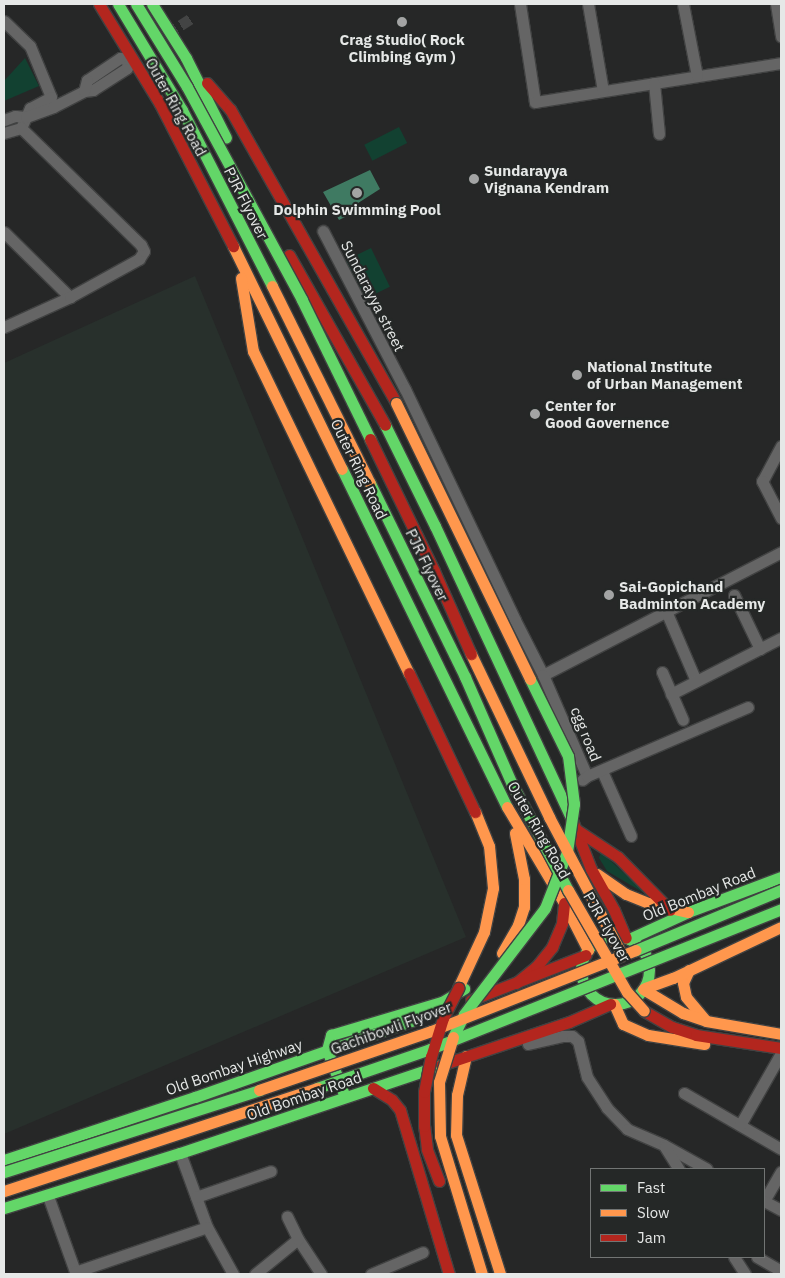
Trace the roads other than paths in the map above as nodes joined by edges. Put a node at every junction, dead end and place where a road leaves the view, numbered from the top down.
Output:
1 (99, 4) edge
2 (118, 4) edge
3 (136, 4) edge
4 (152, 4) edge
5 (520, 4) edge
6 (588, 4) edge
7 (684, 4) edge
8 (778, 4) edge
9 (4, 21) edge
10 (781, 37) edge
11 (186, 58) junction
12 (781, 63) edge
13 (697, 76) junction
14 (654, 83) junction
15 (84, 91) dead end
16 (603, 91) junction
17 (4, 120) edge
18 (24, 123) junction
19 (4, 133) edge
20 (659, 134) dead end
21 (323, 231) dead end
22 (4, 232) edge
23 (236, 251) junction
24 (70, 297) junction
25 (4, 327) edge
26 (781, 446) edge
27 (781, 518) edge
28 (781, 552) edge
29 (734, 595) dead end
30 (666, 611) junction
31 (781, 638) edge
32 (760, 649) junction
33 (662, 672) dead end
34 (543, 674) junction
35 (696, 681) junction
36 (671, 694) junction
37 (748, 707) dead end
38 (683, 720) dead end
39 (602, 771) junction
40 (587, 776) junction
41 (560, 795) junction
42 (504, 802) junction
43 (577, 830) junction
44 (631, 836) dead end
45 (591, 869) junction
46 (777, 879) edge
47 (781, 890) edge
48 (781, 896) edge
49 (564, 904) junction
50 (781, 909) edge
51 (670, 910) junction
52 (688, 912) junction
53 (781, 927) edge
54 (628, 939) junction
55 (587, 952) junction
56 (689, 970) junction
57 (516, 983) junction
58 (644, 988) junction
59 (612, 1004) junction
60 (706, 1020) junction
61 (781, 1034) edge
62 (781, 1039) edge
63 (516, 1040) junction
64 (781, 1048) edge
65 (328, 1050) junction
66 (781, 1053) edge
67 (466, 1056) junction
68 (373, 1088) junction
69 (684, 1093) dead end
70 (345, 1098) junction
71 (740, 1125) junction
72 (664, 1145) junction
73 (781, 1149) edge
74 (180, 1153) junction
75 (4, 1160) edge
76 (678, 1168) edge
77 (705, 1168) edge
78 (271, 1171) dead end
79 (4, 1172) edge
80 (781, 1172) edge
81 (4, 1191) edge
82 (443, 1191) dead end
83 (48, 1196) junction
84 (196, 1197) junction
85 (765, 1199) edge
86 (765, 1202) edge
87 (4, 1208) edge
88 (781, 1210) edge
89 (287, 1216) dead end
90 (207, 1227) junction
91 (298, 1239) junction
92 (423, 1252) dead end
93 (735, 1258) edge
94 (759, 1258) edge
95 (781, 1271) edge
96 (76, 1273) edge
97 (233, 1274) edge
98 (255, 1274) edge
99 (321, 1274) edge
100 (371, 1274) edge
101 (449, 1274) edge
102 (482, 1274) edge
103 (500, 1274) edge
104 (745, 1274) edge

1 - 23 main road, Outer Ring Road
2 - 64 main road, PJR Flyover, bridge
3 - 62 main road, PJR Flyover, bridge
4 - 11 main road, Outer Ring Road
5 - 16 street
6 - 16 street
7 - 13 street
8 - 10 street
9 - 18 street
11 - 41 main road, Outer Ring Road
11 - 102 main road, bridge
12 - 13 street
13 - 14 street
14 - 16 street
14 - 20 street
15 - 18 street
17 - 18 street
18 - 19 street
18 - 24 street
21 - 34 street, Sundarayya street
22 - 24 street
23 - 42 main road, Outer Ring Road
23 - 82 main road, bridge
24 - 25 street
26 - 27 street
28 - 30 street
29 - 32 street
30 - 34 street
30 - 35 street
31 - 32 street
32 - 35 street
33 - 36 street
34 - 40 street, cgg road
35 - 36 street
36 - 38 street
37 - 39 street
39 - 40 street
39 - 44 street
40 - 41 street, cgg road
41 - 43 main road, Outer Ring Road
42 - 49 main road, Outer Ring Road
42 - 65 main road
43 - 45 main road, Outer Ring Road
43 - 51 main road
45 - 51 main road
45 - 54 main road, Outer Ring Road
46 - 48 main road
46 - 52 main road, Old Bombay Road
47 - 79 main road, Gachibowli Flyover, bridge
49 - 55 main road, Outer Ring Road
49 - 57 main road
50 - 81 main road, bridge
51 - 52 main road
52 - 54 main road, Old Bombay Road
53 - 56 main road
54 - 55 main road
54 - 58 main road
55 - 57 main road, Old Bombay Highway
55 - 59 main road
56 - 58 main road
56 - 60 main road
57 - 65 main road, Old Bombay Highway
58 - 59 main road
58 - 60 main road
59 - 63 main road, Old Bombay Road
59 - 66 main road
60 - 61 main road
63 - 67 main road, Old Bombay Road
63 - 72 street
65 - 70 main road
65 - 75 main road, Old Bombay Highway
66 - 71 street
67 - 68 main road, Old Bombay Road
67 - 103 main road
68 - 70 main road, Old Bombay Road
68 - 101 main road
69 - 71 street
70 - 74 main road, Old Bombay Road
71 - 73 street
72 - 76 street
72 - 77 street
74 - 83 main road, Old Bombay Road
74 - 84 street
78 - 84 street
80 - 85 street
83 - 87 main road, Old Bombay Road
83 - 96 street
84 - 90 street
86 - 88 street
89 - 91 street
90 - 96 street
90 - 97 street
91 - 98 street
91 - 99 street
92 - 100 street
93 - 104 street
94 - 95 street

